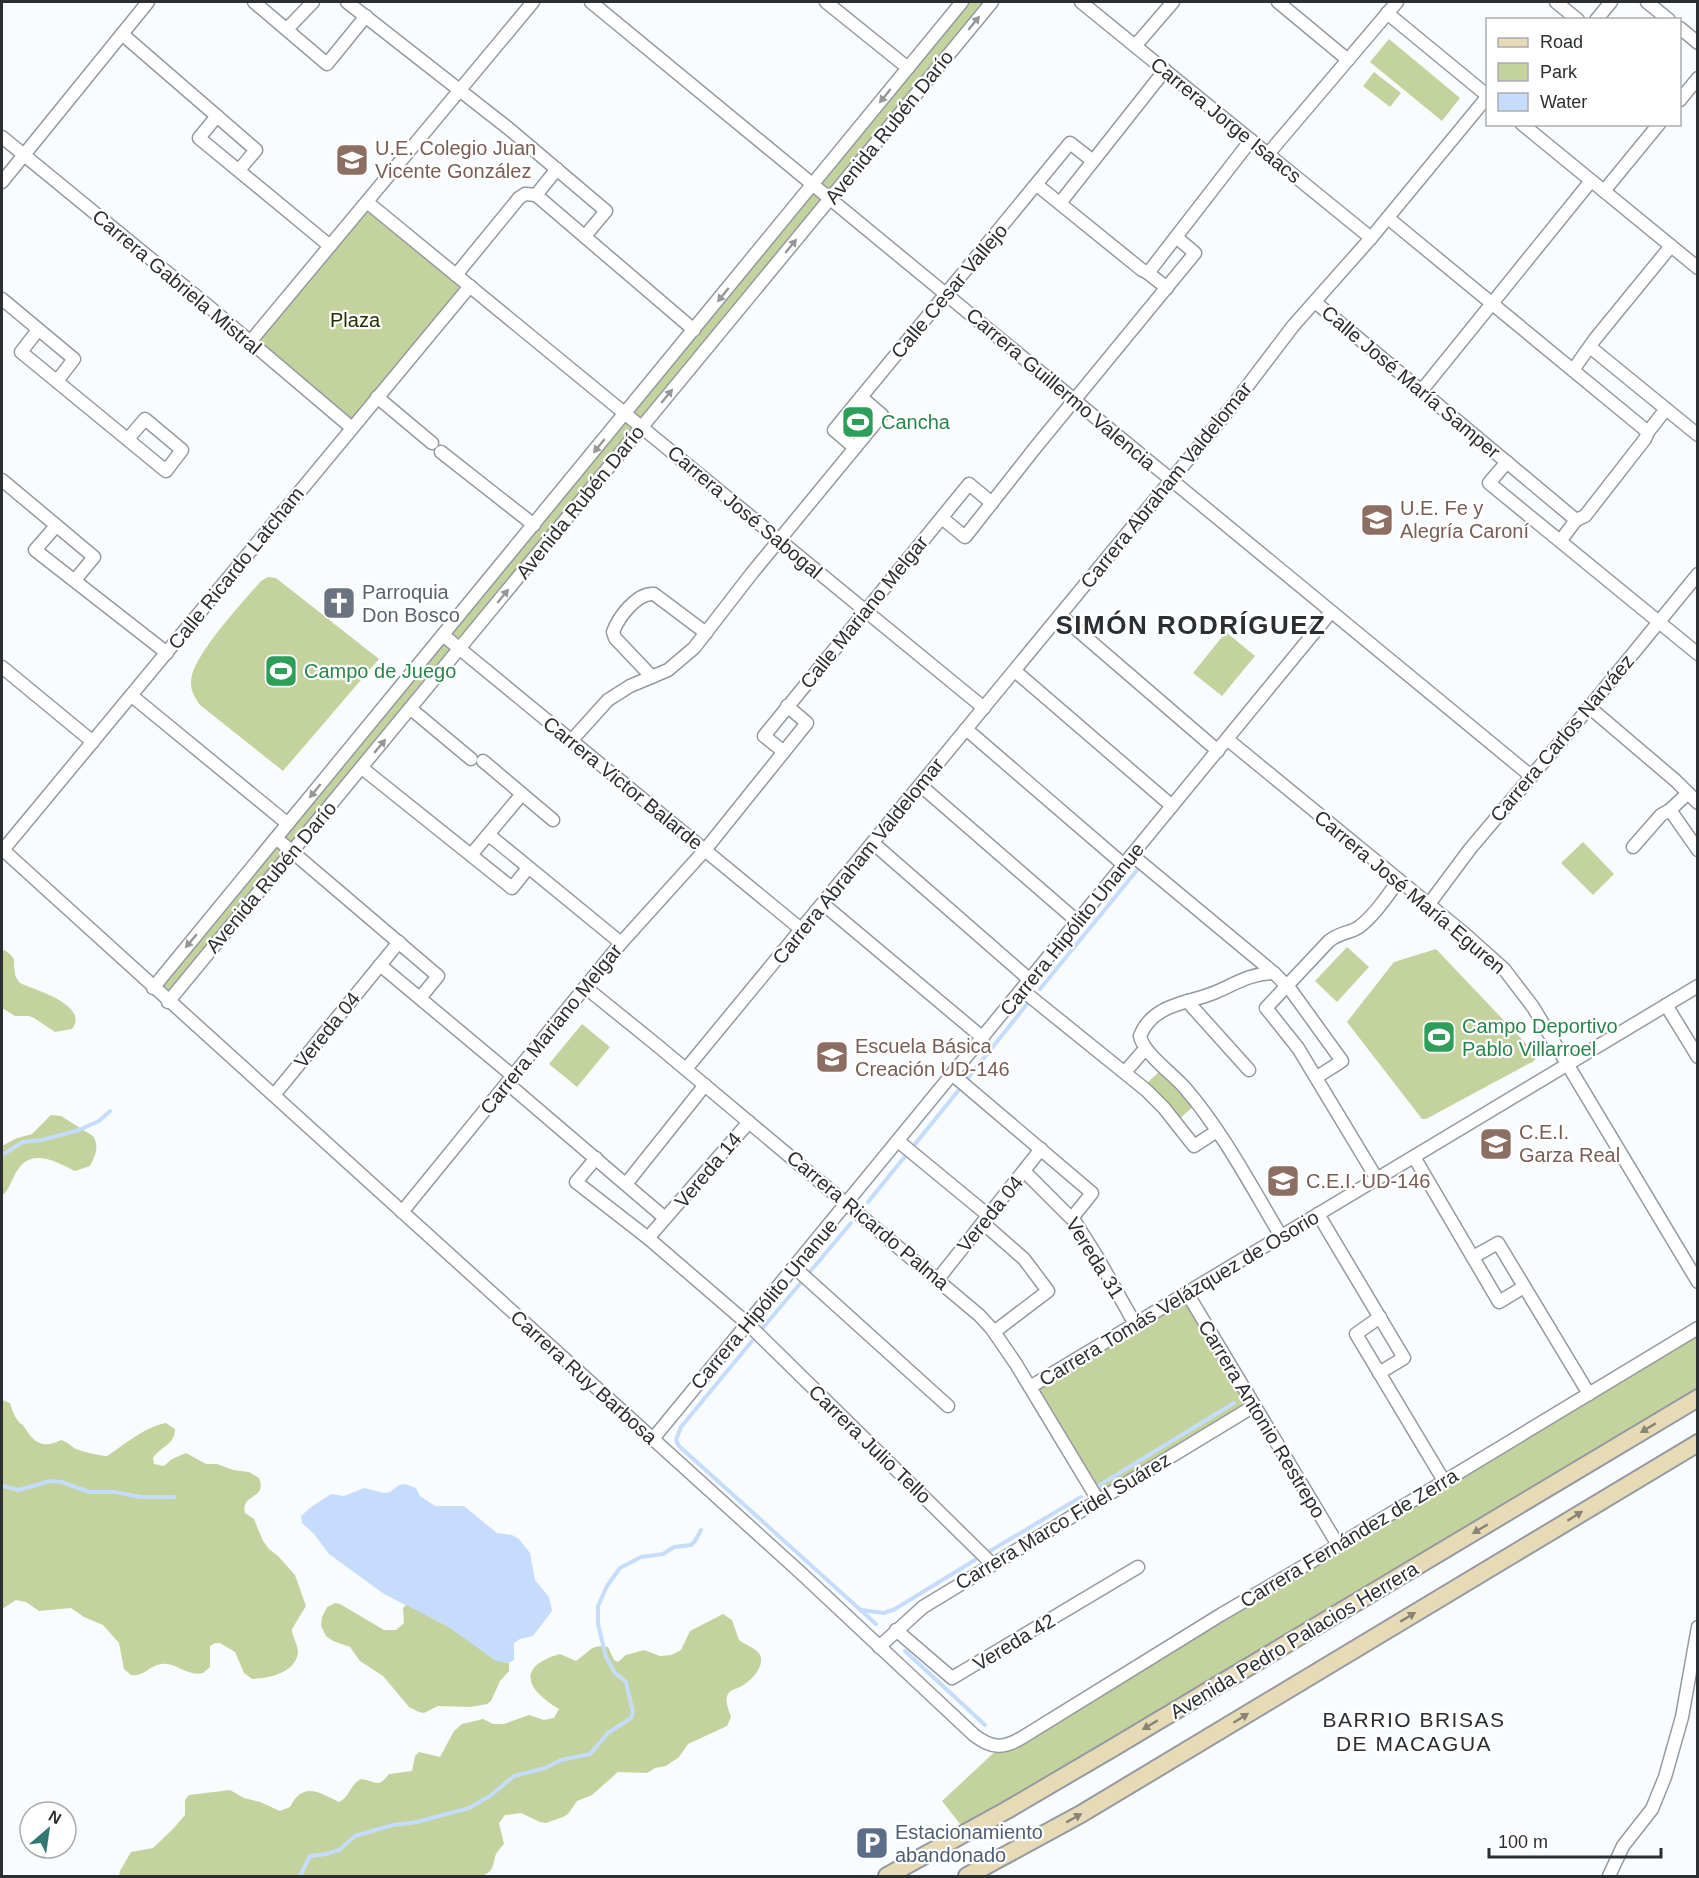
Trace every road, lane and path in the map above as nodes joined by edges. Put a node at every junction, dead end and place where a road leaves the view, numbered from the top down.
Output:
1 (148, 2) edge
2 (254, 2) edge
3 (313, 2) edge
4 (347, 2) edge
5 (533, 2) edge
6 (591, 2) edge
7 (826, 2) edge
8 (962, 2) edge
9 (992, 2) edge
10 (1081, 2) edge
11 (1173, 2) edge
12 (1278, 2) edge
13 (1397, 2) edge
14 (1559, 2) edge
15 (1611, 2) edge
16 (1647, 2) edge
17 (1387, 13) junction
18 (366, 16) junction
19 (1576, 18) edge
20 (1598, 18) edge
21 (1667, 18) edge
22 (286, 29) junction
23 (1681, 29) edge
24 (122, 34) junction
25 (1698, 43) edge
26 (1135, 46) junction
27 (1348, 60) junction
28 (908, 68) junction
29 (1165, 70) junction
30 (1698, 78) edge
31 (460, 90) junction
32 (1486, 94) edge
33 (1486, 98) edge
34 (1681, 99) edge
35 (217, 116) junction
36 (1524, 126) edge
37 (1657, 126) edge
38 (2, 137) edge
39 (1251, 140) junction
40 (1268, 154) junction
41 (24, 155) junction
42 (1093, 160) junction
43 (557, 169) junction
44 (239, 170) junction
45 (1591, 181) junction
46 (2, 182) edge
47 (813, 184) junction
48 (1037, 185) junction
49 (1604, 191) junction
50 (536, 195) junction
51 (830, 198) junction
52 (367, 202) junction
53 (1060, 203) junction
54 (1388, 218) junction
55 (585, 236) junction
56 (1176, 237) junction
57 (1371, 238) junction
58 (330, 246) junction
59 (1671, 246) junction
60 (1698, 267) edge
61 (1148, 273) junction
62 (456, 275) junction
63 (470, 286) junction
64 (1167, 288) junction
65 (946, 294) junction
66 (2, 299) edge
67 (1315, 302) junction
68 (1491, 304) junction
69 (38, 330) junction
70 (694, 330) junction
71 (250, 342) junction
72 (1590, 347) junction
73 (1572, 370) junction
74 (57, 381) junction
75 (1422, 390) junction
76 (861, 397) junction
77 (377, 398) junction
78 (1075, 400) junction
79 (1666, 409) junction
80 (626, 414) junction
81 (642, 427) junction
82 (352, 428) junction
83 (1648, 432) junction
84 (1698, 435) edge
85 (128, 439) dead end
86 (855, 448) junction
87 (1507, 462) junction
88 (2, 480) edge
89 (1172, 480) junction
90 (992, 503) junction
91 (942, 518) junction
92 (1576, 520) junction
93 (56, 525) junction
94 (534, 525) junction
95 (779, 540) junction
96 (1560, 540) junction
97 (1698, 574) edge
98 (75, 580) junction
99 (865, 611) junction
100 (1331, 612) junction
101 (1060, 615) junction
102 (1658, 622) junction
103 (706, 633) junction
104 (443, 635) junction
105 (460, 649) junction
106 (167, 653) junction
107 (1698, 654) edge
108 (2, 668) edge
109 (1015, 670) junction
110 (652, 677) junction
111 (132, 696) junction
112 (787, 706) junction
113 (1589, 706) junction
114 (984, 708) junction
115 (411, 709) junction
116 (966, 729) junction
117 (1227, 739) junction
118 (571, 741) junction
119 (93, 742) junction
120 (1218, 751) junction
121 (784, 752) junction
122 (362, 768) junction
123 (1531, 776) junction
124 (920, 785) junction
125 (1688, 793) junction
126 (522, 794) junction
127 (1698, 803) edge
128 (1172, 806) junction
129 (1670, 810) junction
130 (553, 820) dead end
131 (288, 824) junction
132 (489, 835) junction
133 (276, 838) junction
134 (873, 843) junction
135 (1633, 847) dead end
136 (1697, 848) edge
137 (2, 850) edge
138 (705, 850) junction
139 (292, 852) junction
140 (471, 855) junction
141 (1132, 855) junction
142 (1124, 865) junction
143 (528, 868) junction
144 (1399, 880) junction
145 (823, 904) junction
146 (1429, 904) junction
147 (1078, 922) junction
148 (802, 930) junction
149 (399, 942) junction
150 (621, 943) junction
151 (380, 965) junction
152 (1274, 973) junction
153 (1026, 985) junction
154 (1698, 986) edge
155 (585, 987) junction
156 (1288, 987) junction
157 (153, 988) junction
158 (420, 998) junction
159 (1187, 1001) junction
160 (168, 1002) junction
161 (1666, 1005) junction
162 (983, 1038) junction
163 (1145, 1049) junction
164 (1698, 1057) edge
165 (1567, 1065) junction
166 (686, 1070) junction
167 (1249, 1070) dead end
168 (1125, 1072) junction
169 (953, 1075) junction
170 (1317, 1077) junction
171 (510, 1079) junction
172 (705, 1085) junction
173 (274, 1095) junction
174 (749, 1122) junction
175 (1217, 1131) junction
176 (906, 1147) junction
177 (1041, 1149) junction
178 (1414, 1157) junction
179 (596, 1158) junction
180 (1024, 1171) junction
181 (1377, 1179) junction
182 (626, 1184) junction
183 (847, 1203) junction
184 (402, 1212) junction
185 (1318, 1214) junction
186 (665, 1218) junction
187 (1072, 1218) junction
188 (986, 1219) junction
189 (1281, 1236) junction
190 (648, 1238) junction
191 (1473, 1257) junction
192 (802, 1274) junction
193 (938, 1279) junction
194 (1698, 1282) edge
195 (1524, 1287) junction
196 (1187, 1293) junction
197 (1380, 1317) junction
198 (748, 1324) junction
199 (1135, 1324) junction
200 (1698, 1328) edge
201 (994, 1332) junction
202 (1379, 1373) junction
203 (1030, 1387) junction
204 (1589, 1394) junction
205 (1698, 1398) edge
206 (948, 1406) dead end
207 (1254, 1406) junction
208 (652, 1440) junction
209 (1698, 1443) edge
210 (1444, 1481) junction
211 (1098, 1500) junction
212 (1338, 1545) junction
213 (992, 1564) junction
214 (1138, 1566) dead end
215 (1698, 1627) edge
216 (896, 1630) junction
217 (879, 1647) junction
218 (1001, 1746) joint
219 (887, 1876) edge
220 (967, 1876) edge
221 (1609, 1876) edge

1 - 24 street
2 - 22 street
3 - 22 street
4 - 18 street
5 - 31 street
6 - 47 street, Carrera Guillermo Valencia
7 - 28 street
8 - 28 street, Avenida Rubén Darío
51 -> 9 street, Avenida Rubén Darío
10 - 26 street, Carrera Jorge Isaacs
11 - 26 street
12 - 27 street
13 - 17 street
14 - 19 street
15 - 20 street
16 - 21 street
17 - 27 street
17 - 32 street
18 - 22 street
18 - 31 street
23 - 25 street
24 - 35 street
24 - 41 street
26 - 29 street, Carrera Jorge Isaacs
27 - 40 street
28 -> 47 street, Avenida Rubén Darío
29 - 39 street, Carrera Jorge Isaacs
29 - 42 street
30 - 34 street
31 - 43 street
31 - 52 street
33 - 54 street, Carrera Abraham Valdelomar
35 - 44 street
35 - 44 street
36 - 45 street
37 - 49 street
38 - 41 street, Carrera Gabriela Mistral
39 - 40 street, Carrera Jorge Isaacs
39 - 56 street
40 - 57 street, Carrera Jorge Isaacs
41 - 46 street
41 - 71 street, Carrera Gabriela Mistral
42 - 48 street, Calle Cesar Vallejo
42 - 53 street
43 - 50 street
43 - 55 street
44 - 58 street
45 - 49 street
45 - 68 street
47 - 51 street, Carrera Guillermo Valencia
47 -> 70 street, Avenida Rubén Darío
48 - 53 street
48 - 65 street, Calle Cesar Vallejo
49 - 59 street
50 - 55 street
50 - 62 street
51 - 65 street, Carrera Guillermo Valencia
81 -> 51 street, Avenida Rubén Darío
52 - 58 street
52 - 62 street, Carrera José Sabogal
53 - 61 street
54 - 57 street, Carrera Abraham Valdelomar
54 - 68 street
55 - 70 street
56 - 61 street
56 - 64 street, Calle Mariano Melgar
57 - 67 street, Carrera Abraham Valdelomar
58 - 71 street
59 - 60 street
59 - 72 street
61 - 64 street
62 - 63 street, Carrera José Sabogal
63 - 77 street, Calle Ricardo Latcham
63 - 80 street, Carrera José Sabogal
64 - 78 street, Calle Mariano Melgar
65 - 76 street, Calle Cesar Vallejo
65 - 78 street, Carrera Guillermo Valencia
66 - 69 street
67 - 75 street, Calle José María Samper
67 - 89 street, Carrera Abraham Valdelomar
68 - 73 street
68 - 75 street
69 - 74 street
69 - 74 street
70 - 80 street, Avenida Rubén Darío
71 - 82 street, Carrera Gabriela Mistral
72 - 73 street
72 - 79 street
73 - 83 street
74 - 85 street
75 - 87 street, Calle José María Samper
76 - 86 street, Calle Cesar Vallejo
76 - 86 street
77 - 82 street, Calle Ricardo Latcham
77 - 94 street
78 - 89 street, Carrera Guillermo Valencia
78 - 90 street, Calle Mariano Melgar
79 - 83 street
79 - 84 street
80 - 81 street, Carrera José Sabogal
80 -> 94 street, Avenida Rubén Darío
81 - 95 street, Carrera José Sabogal
105 -> 81 street, Avenida Rubén Darío
82 - 106 street, Calle Ricardo Latcham
83 - 92 street
86 - 95 street
87 - 92 street, Calle José María Samper
87 - 96 street, Calle José María Samper
88 - 93 street
89 - 100 street, Carrera Guillermo Valencia
89 - 101 street, Carrera Abraham Valdelomar
90 - 91 street, Calle Mariano Melgar
90 - 91 street, Calle Mariano Melgar
91 - 99 street, Calle Mariano Melgar
92 - 96 street
93 - 98 street
93 - 98 street
94 - 104 street, Avenida Rubén Darío
95 - 99 street, Carrera José Sabogal
95 - 103 street
96 - 102 street, Calle José María Samper
97 - 102 street, Carrera Carlos Narváez
98 - 106 street
99 - 112 street, Calle Mariano Melgar
99 - 114 street, Carrera José Sabogal
100 - 117 street, Carrera Hipólito Unanue
100 - 123 street, Carrera Guillermo Valencia
101 - 109 street, Carrera Abraham Valdelomar
101 - 120 street
102 - 107 street, Calle José María Samper
102 - 113 street, Carrera Carlos Narváez
103 - 110 street
103 - 110 street
104 - 105 street, Carrera Victor Balarde
104 -> 131 street, Avenida Rubén Darío
105 - 115 street, Avenida Rubén Darío
105 - 118 street, Carrera Victor Balarde
106 - 111 street, Calle Ricardo Latcham
108 - 119 street
109 - 114 street, Carrera Abraham Valdelomar
109 - 128 street
110 - 118 street
111 - 119 street, Calle Ricardo Latcham
111 - 131 street
112 - 121 street, Calle Mariano Melgar
112 - 121 street, Calle Mariano Melgar
113 - 123 street, Carrera Carlos Narváez
113 - 125 street
114 - 116 street, Carrera Abraham Valdelomar
122 -> 115 street, Avenida Rubén Darío
115 - 126 street
116 - 124 street, Carrera Abraham Valdelomar
116 - 142 street
117 - 120 street, Carrera Hipólito Unanue
117 - 144 street, Carrera José María Eguren
118 - 138 street, Carrera Victor Balarde
119 - 137 street, Calle Ricardo Latcham
120 - 128 street, Carrera Hipólito Unanue
121 - 138 street, Calle Mariano Melgar
122 - 139 street, Avenida Rubén Darío
122 - 140 street
123 - 146 street, Carrera Carlos Narváez
124 - 134 street, Carrera Abraham Valdelomar
124 - 147 street
125 - 127 street
125 - 129 street
126 - 130 street
126 - 132 street
128 - 141 street, Carrera Hipólito Unanue
129 - 135 street
129 - 136 street
131 - 133 street, Avenida Rubén Darío
132 - 140 street
132 - 143 street
133 - 139 street
133 -> 157 street, Avenida Rubén Darío
134 - 145 street, Carrera Abraham Valdelomar
134 - 153 street
137 - 157 street
138 - 148 street, Carrera Victor Balarde
138 - 150 street, Carrera Mariano Melgar
139 - 149 street
139 - 160 street, Avenida Rubén Darío
140 - 143 street
141 - 142 street, Carrera Hipólito Unanue
141 - 152 street
142 - 147 street, Carrera Hipólito Unanue
143 - 150 street
144 - 146 street, Carrera José María Eguren
144 - 156 street
145 - 148 street, Carrera Abraham Valdelomar
145 - 162 street
146 - 165 street, Carrera José María Eguren
147 - 153 street, Carrera Hipólito Unanue
148 - 166 street, Carrera Abraham Valdelomar
149 - 151 street, Vereda 04
149 - 158 street
150 - 155 street, Carrera Mariano Melgar
151 - 158 street
151 - 173 street, Vereda 04
152 - 156 street
152 - 159 street
153 - 162 street, Carrera Hipólito Unanue
153 - 168 street
154 - 161 street, Carrera Tomás Velázquez de Osorio
155 - 166 street, Carrera Ricardo Palma
155 - 171 street, Carrera Mariano Melgar
156 - 170 street
156 - 170 street
157 - 160 street, Carrera Ruy Barbosa
158 - 171 street
159 - 163 street
159 - 167 street
160 - 173 street, Carrera Ruy Barbosa
161 - 164 street
161 - 165 street, Carrera Tomás Velázquez de Osorio
162 - 169 street, Carrera Hipólito Unanue
163 - 168 street
163 - 175 street
165 - 178 street, Carrera Tomás Velázquez de Osorio
165 - 194 street, Carrera José María Eguren
166 - 172 street, Carrera Ricardo Palma
168 - 175 street
169 - 176 street, Carrera Hipólito Unanue
169 - 177 street, Vereda 31
170 - 181 street
171 - 179 street
171 - 184 street, Carrera Mariano Melgar
172 - 174 street, Carrera Ricardo Palma
172 - 182 street
173 - 184 street, Carrera Ruy Barbosa
174 - 183 street, Carrera Ricardo Palma
174 - 186 street, Vereda 14
175 - 189 street
176 - 183 street, Carrera Hipólito Unanue
176 - 188 street
177 - 180 street, Vereda 04
177 - 187 street, Vereda 31
178 - 181 street, Carrera Tomás Velázquez de Osorio
178 - 191 street
179 - 182 street
179 - 190 street, Carrera Julio Tello
180 - 187 street, Vereda 31
180 - 188 street, Vereda 04
181 - 185 street, Carrera Tomás Velázquez de Osorio
182 - 186 street
183 - 192 street, Carrera Hipólito Unanue
183 - 193 street, Carrera Ricardo Palma
184 - 208 street, Carrera Ruy Barbosa
185 - 189 street, Carrera Tomás Velázquez de Osorio
185 - 197 street
186 - 190 street, Vereda 14
187 - 199 street, Vereda 31
188 - 193 street, Vereda 04
188 - 201 street
189 - 196 street, Carrera Tomás Velázquez de Osorio
190 - 198 street, Carrera Julio Tello
191 - 195 street
191 - 195 street
192 - 198 street, Carrera Hipólito Unanue
192 - 206 street
193 - 201 street, Carrera Ricardo Palma
195 - 204 street
196 - 199 street, Carrera Tomás Velázquez de Osorio
196 - 207 street, Carrera Antonio Restrepo
197 - 202 street
197 - 202 street
198 - 208 street, Carrera Hipólito Unanue
198 - 213 street, Carrera Julio Tello
199 - 203 street, Carrera Tomás Velázquez de Osorio
200 - 204 street, Carrera Fernández de Zerra
201 - 203 street, Carrera Ricardo Palma
202 - 210 street
203 - 211 street, Carrera Ricardo Palma
204 - 210 street, Carrera Fernández de Zerra
205 -> 219 main road, Avenida Pedro Palacios Herrera
207 - 211 street, Carrera Marco Fidel Suárez
207 - 212 street, Carrera Antonio Restrepo
208 - 217 street, Carrera Ruy Barbosa
220 -> 209 main road, Avenida Pedro Palacios Herrera
210 - 212 street, Carrera Fernández de Zerra
211 - 213 street, Carrera Marco Fidel Suárez
212 - 218 street, Carrera Fernández de Zerra
213 - 216 street, Carrera Marco Fidel Suárez
214 - 216 street, Vereda 42
215 - 221 street
216 - 217 street, Carrera Marco Fidel Suárez
217 - 218 street, Carrera Ruy Barbosa

